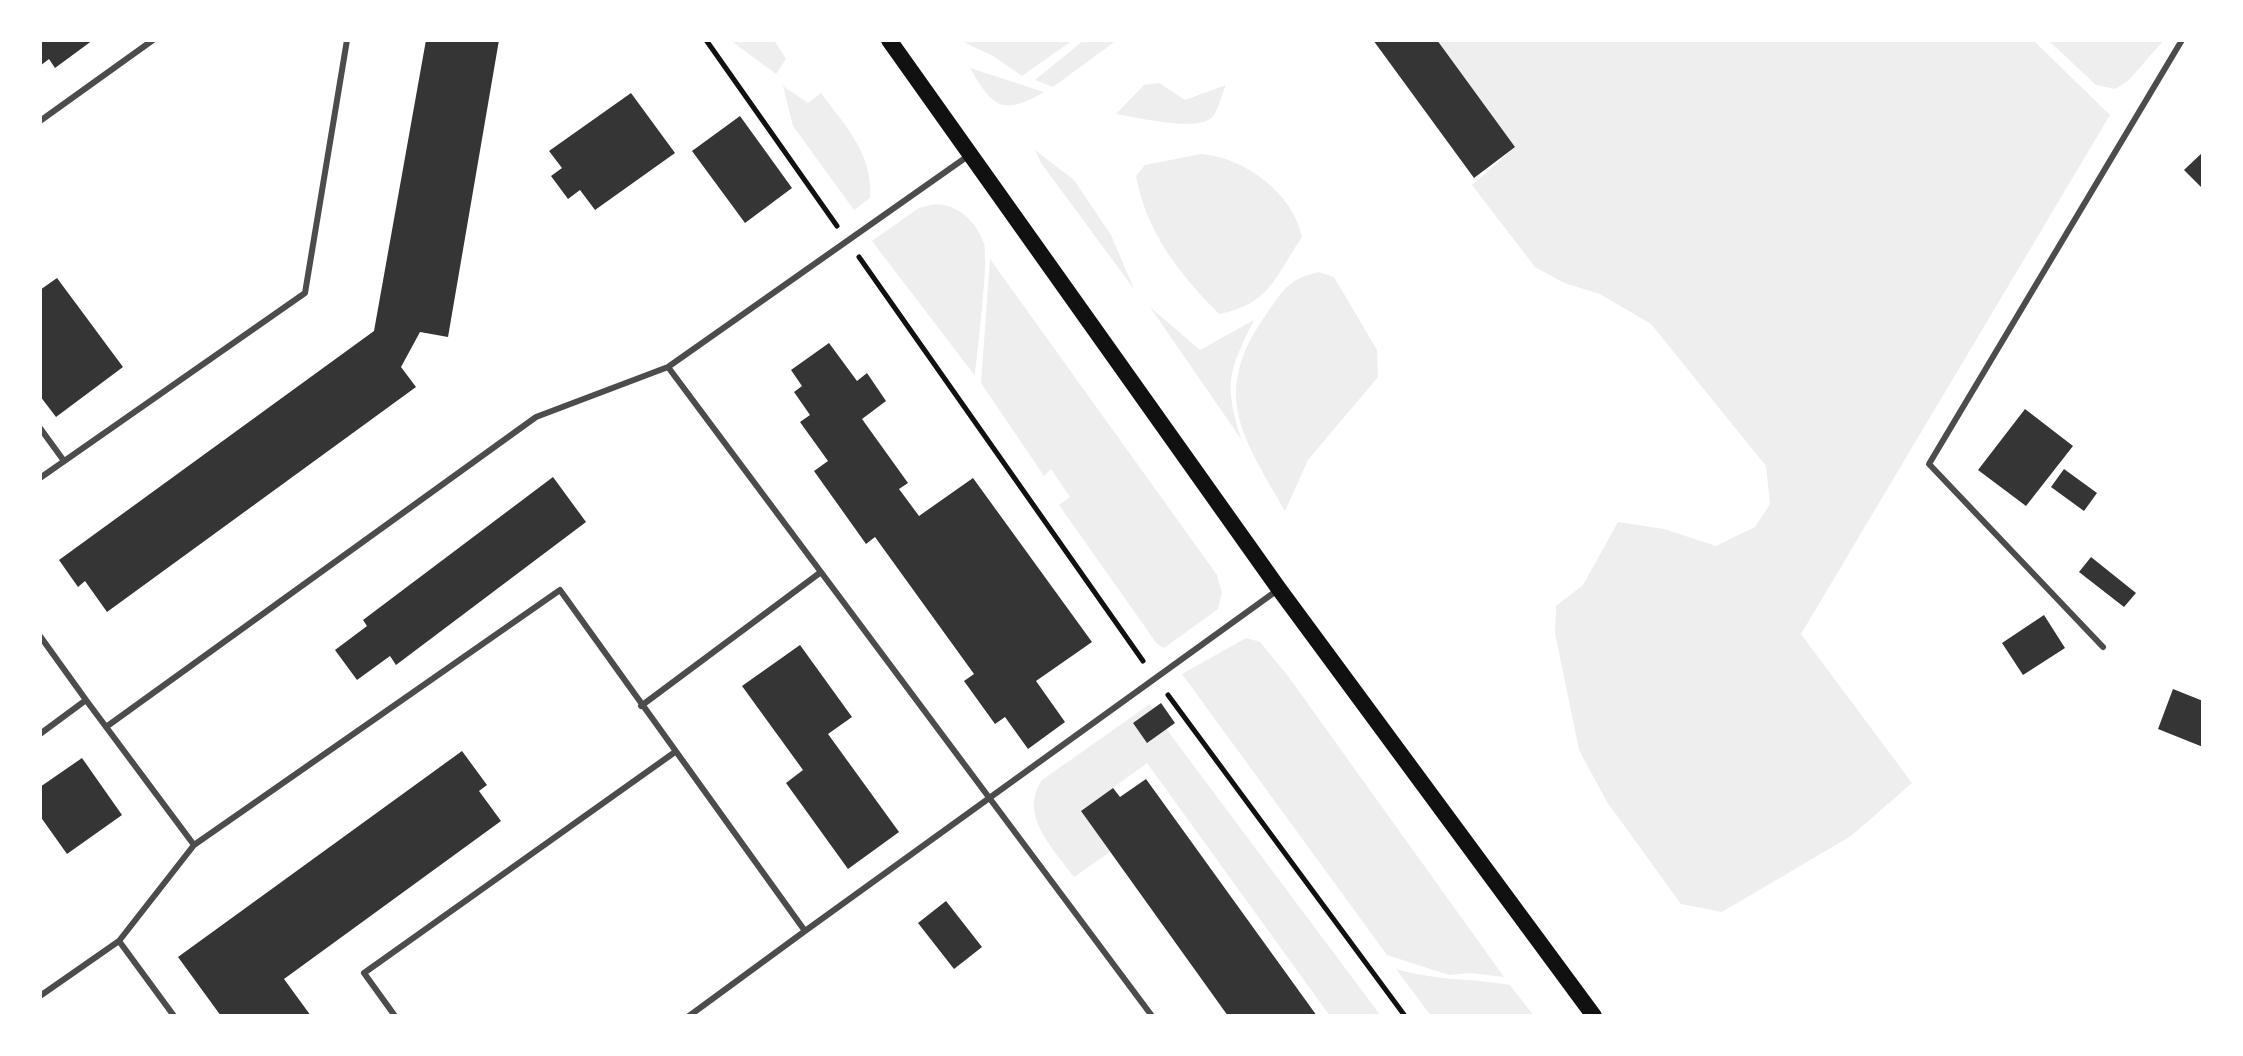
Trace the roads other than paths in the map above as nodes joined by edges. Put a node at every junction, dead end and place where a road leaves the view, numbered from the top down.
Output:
1 (153, 40) edge
2 (347, 40) edge
3 (889, 40) edge
4 (2182, 40) edge
5 (40, 121) edge
6 (970, 155) junction
7 (668, 367) junction
8 (40, 428) edge
9 (64, 461) junction
10 (40, 478) edge
11 (821, 572) junction
12 (1279, 589) junction
13 (40, 636) edge
14 (2103, 647) dead end
15 (86, 700) junction
16 (641, 706) junction
17 (106, 727) junction
18 (40, 734) edge
19 (675, 752) junction
20 (989, 798) junction
21 (194, 845) junction
22 (805, 931) junction
23 (119, 941) junction
24 (40, 996) edge
25 (174, 1016) edge
26 (395, 1016) edge
27 (689, 1016) edge
28 (1152, 1016) edge
29 (1594, 1016) edge

1 - 5 lane
2 - 9 lane
3 - 6 main road
4 - 14 lane
6 - 7 lane
6 - 12 main road
7 - 11 lane
7 - 17 lane
8 - 9 lane
9 - 10 lane
11 - 16 lane
11 - 20 lane
12 - 20 lane
12 - 29 main road
13 - 15 lane
15 - 17 lane
15 - 18 lane
16 - 19 lane
16 - 21 lane
17 - 21 lane
19 - 22 lane
19 - 26 lane
20 - 22 lane
20 - 28 lane
21 - 23 lane
22 - 27 lane
23 - 24 lane
23 - 25 lane

